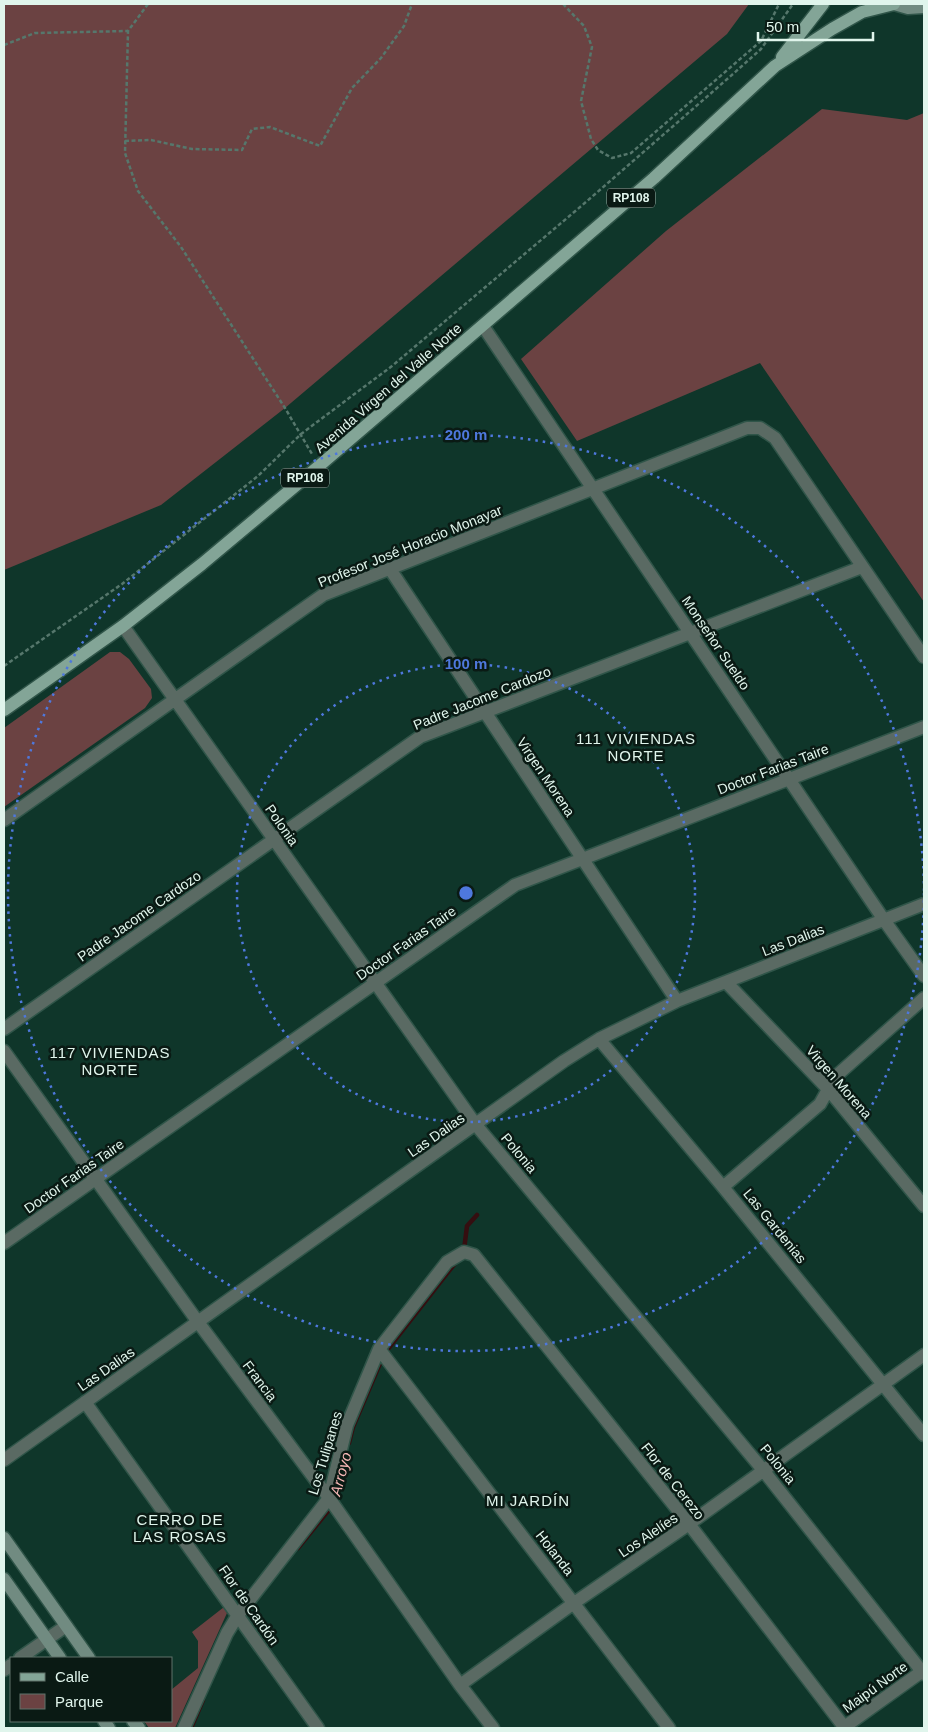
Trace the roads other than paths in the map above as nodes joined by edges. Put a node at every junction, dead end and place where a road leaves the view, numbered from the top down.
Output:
1 (823, 4) edge
2 (894, 4) edge
3 (924, 8) edge
4 (775, 66) junction
5 (483, 326) junction
6 (593, 489) junction
7 (862, 567) junction
8 (390, 569) junction
9 (122, 626) junction
10 (690, 633) junction
11 (924, 657) edge
12 (175, 700) junction
13 (4, 710) edge
14 (485, 712) junction
15 (924, 727) edge
16 (789, 779) junction
17 (4, 820) edge
18 (274, 840) junction
19 (583, 859) junction
20 (924, 904) edge
21 (884, 920) junction
22 (924, 976) edge
23 (726, 982) junction
24 (376, 983) junction
25 (924, 998) edge
26 (677, 1001) junction
27 (4, 1030) edge
28 (599, 1039) junction
29 (4, 1051) edge
30 (828, 1089) junction
31 (476, 1125) junction
32 (96, 1179) junction
33 (723, 1187) junction
34 (924, 1206) edge
35 (4, 1243) edge
36 (474, 1254) joint
37 (198, 1322) junction
38 (379, 1349) junction
39 (924, 1355) edge
40 (883, 1383) junction
41 (85, 1402) junction
42 (924, 1435) edge
43 (4, 1460) edge
44 (763, 1470) junction
45 (329, 1498) junction
46 (689, 1524) junction
47 (4, 1538) edge
48 (4, 1579) edge
49 (574, 1603) junction
50 (238, 1615) junction
51 (66, 1626) junction
52 (46, 1640) junction
53 (21, 1657) edge
54 (59, 1657) edge
55 (88, 1657) edge
56 (924, 1672) edge
57 (460, 1685) junction
58 (184, 1728) edge
59 (318, 1728) edge
60 (493, 1728) edge
61 (669, 1728) edge
62 (844, 1728) edge

1 - 4 main road, Avenida Virgen del Valle Norte / RP108
2 - 3 main road, RP108
2 - 4 main road, Avenida Virgen del Valle Norte / RP108
4 - 5 main road, Avenida Virgen del Valle Norte / RP108
5 - 6 street, Monseñor Sueldo
5 - 9 main road, Avenida Virgen del Valle Norte / RP108
6 - 7 street, Profesor José Horacio Monayar
6 - 8 street, Profesor José Horacio Monayar
6 - 10 street, Monseñor Sueldo
7 - 10 street, Padre Jacome Cardozo
7 - 11 street
8 - 12 street, Profesor José Horacio Monayar
8 - 14 street, Virgen Morena
9 - 12 street, Polonia
9 - 13 main road, Avenida Virgen del Valle Norte / RP108
10 - 14 street, Padre Jacome Cardozo
10 - 16 street, Monseñor Sueldo
12 - 17 street, Profesor José Horacio Monayar
12 - 18 street, Polonia
14 - 18 street, Padre Jacome Cardozo
14 - 19 street, Virgen Morena
15 - 16 street, Doctor Farias Taire
16 - 19 street, Doctor Farias Taire
16 - 21 street, Monseñor Sueldo
18 - 24 street, Polonia
18 - 27 street, Padre Jacome Cardozo
19 - 24 street, Doctor Farias Taire
19 - 26 street, Virgen Morena
20 - 21 street, Las Dalias
21 - 22 street, Monseñor Sueldo
21 - 23 street, Las Dalias
23 - 26 street, Las Dalias
23 - 30 street, Virgen Morena
24 - 31 street, Polonia
24 - 32 street, Doctor Farias Taire
25 - 30 street
26 - 28 street, Las Dalias
28 - 31 street, Las Dalias
28 - 33 street, Las Gardenias
29 - 32 street, Francia
30 - 33 street
30 - 34 street, Virgen Morena
31 - 37 street, Las Dalias
31 - 44 street, Polonia
32 - 35 street, Doctor Farias Taire
32 - 37 street, Francia
33 - 40 street, Las Gardenias
36 - 38 street, Los Tulipanes
36 - 46 street, Flor de Cerezo
37 - 41 street, Las Dalias
37 - 45 street, Francia
38 - 45 street, Los Tulipanes
38 - 49 street, Holanda
39 - 40 street, Los Alelíes
40 - 42 street, Las Gardenias
40 - 44 street, Los Alelíes
41 - 43 street, Las Dalias
41 - 50 street, Flor de Cardón
44 - 46 street, Los Alelíes
44 - 56 street, Polonia
45 - 50 street, Los Tulipanes
45 - 57 street, Francia
46 - 49 street, Los Alelíes
46 - 62 street, Flor de Cerezo
47 - 51 main road
48 - 52 main road
49 - 57 street, Los Alelíes
49 - 61 street, Holanda
50 - 58 street, Los Tulipanes
50 - 59 street, Flor de Cardón
51 - 52 street
51 - 55 main road
52 - 53 street
52 - 54 main road
56 - 62 street, Maipú Norte
57 - 60 street, Francia

